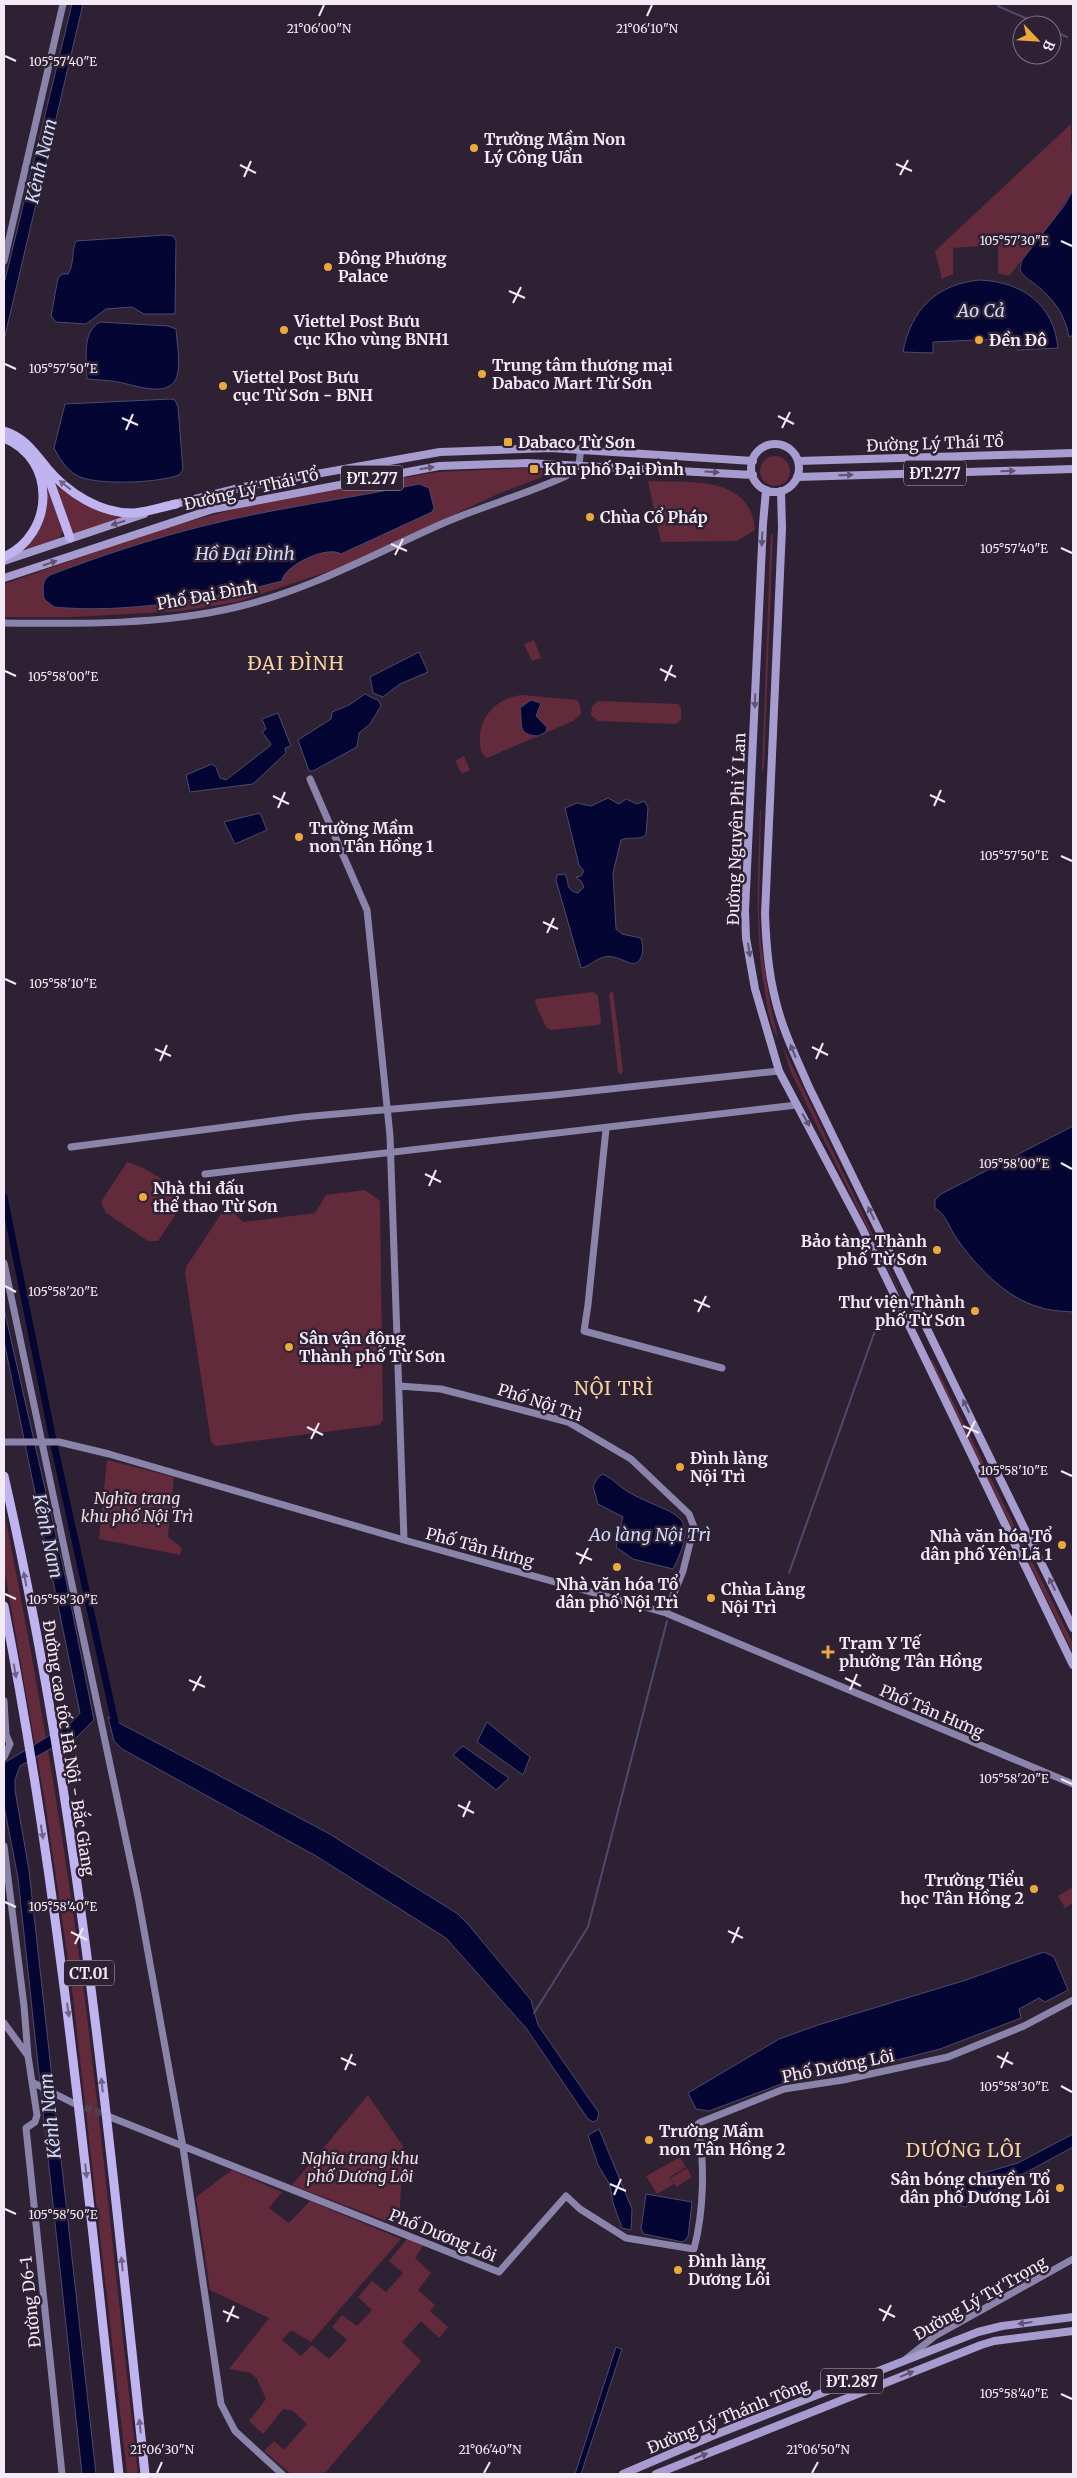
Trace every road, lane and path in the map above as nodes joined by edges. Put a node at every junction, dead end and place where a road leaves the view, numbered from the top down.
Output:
1 (63, 4) edge
2 (4, 262) edge
3 (4, 431) edge
4 (4, 438) edge
5 (580, 448) junction
6 (1073, 453) edge
7 (753, 461) junction
8 (798, 461) junction
9 (43, 462) junction
10 (579, 464) junction
11 (1073, 469) edge
12 (753, 475) junction
13 (797, 477) junction
14 (766, 490) junction
15 (781, 491) junction
16 (176, 504) junction
17 (70, 538) junction
18 (4, 559) edge
19 (4, 578) edge
20 (4, 623) edge
21 (310, 779) dead end
22 (779, 1071) junction
23 (797, 1105) junction
24 (387, 1108) junction
25 (606, 1129) junction
26 (71, 1147) dead end
27 (391, 1153) junction
28 (205, 1174) dead end
29 (4, 1263) edge
30 (936, 1345) junction
31 (922, 1352) junction
32 (722, 1368) dead end
33 (399, 1386) junction
34 (42, 1441) junction
35 (4, 1442) edge
36 (4, 1476) edge
37 (404, 1540) junction
38 (4, 1606) edge
39 (666, 1613) junction
40 (1073, 1628) edge
41 (1073, 1665) edge
42 (4, 1701) edge
43 (4, 1757) edge
44 (1073, 1784) edge
45 (4, 1846) edge
46 (1073, 2000) edge
47 (4, 2024) edge
48 (28, 2056) junction
49 (32, 2082) junction
50 (73, 2103) tunnel mouth
51 (110, 2117) tunnel mouth
52 (182, 2147) junction
53 (1073, 2259) edge
54 (1073, 2317) edge
55 (1073, 2330) edge
56 (903, 2362) junction
57 (852, 2382) junction
58 (856, 2394) junction
59 (638, 2471) edge
60 (62, 2474) edge
61 (120, 2474) edge
62 (145, 2474) edge
63 (282, 2474) edge
64 (623, 2474) edge
65 (656, 2474) edge

1 - 2 street
3 - 9 highway
4 - 18 highway
5 - 7 main road, Đường Lý Thái Tổ / ĐT.277
5 - 10 street
5 - 16 main road, Đường Lý Thái Tổ / ĐT.277
6 - 8 main road, Đường Lý Thái Tổ / ĐT.277
7 - 8 main road
7 - 12 main road
8 - 13 main road
16 -> 9 highway
9 - 17 highway
10 -> 12 main road, Đường Lý Thái Tổ / ĐT.277
19 -> 10 main road, Đường Lý Thái Tổ / ĐT.277
10 - 20 street, Phố Đại Đình
13 -> 11 main road, Đường Lý Thái Tổ / ĐT.277
12 - 14 main road
13 - 15 main road
14 - 15 main road
14 -> 22 main road, Đường Nguyên Phi Ỷ Lan
30 -> 15 main road, Đường Nguyên Phi Ỷ Lan
16 -> 17 main road, Đường Lý Thái Tổ / ĐT.277
17 - 18 main road, Đường Lý Thái Tổ / ĐT.277
21 - 24 street
22 - 23 main road, Đường Nguyên Phi Ỷ Lan
22 - 24 street
23 - 25 street
23 -> 31 main road, Đường Nguyên Phi Ỷ Lan
24 - 26 street
24 - 27 street
25 - 27 street
25 - 32 street
27 - 28 street
27 - 33 street
29 - 34 street
30 - 31 main road
40 -> 30 main road, Đường Nguyên Phi Ỷ Lan
31 - 41 main road, Đường Nguyên Phi Ỷ Lan
33 - 37 street
33 - 39 street, Phố Nội Trì
34 - 35 street, Phố Tân Hưng
34 - 37 street, Phố Tân Hưng
34 - 52 street
62 -> 36 highway, Đường cao tốc Hà Nội - Bắc Giang / CT.01
37 - 39 street, Phố Tân Hưng
38 -> 61 highway, CT.01
39 - 44 street, Phố Tân Hưng
42 - 43 street
45 - 48 street
46 - 52 street, Phố Dương Lôi
47 - 48 street
48 - 49 street
49 - 50 street
49 - 60 street, Đường D6-1
51 - 52 street, Phố Dương Lôi
52 - 63 street
53 - 56 street, Đường Lý Tự Trọng
54 -> 56 main road, Đường Lý Thánh Tông / ĐT.287
58 -> 55 main road, Đường Lý Thánh Tông / ĐT.287
56 - 57 main road, Đường Lý Thánh Tông / ĐT.287
57 - 58 main road
57 - 59 main road, Đường Lý Thánh Tông / ĐT.287
65 -> 58 main road, Đường Lý Thánh Tông / ĐT.287
59 - 64 main road, Đường Lý Thánh Tông / ĐT.287

